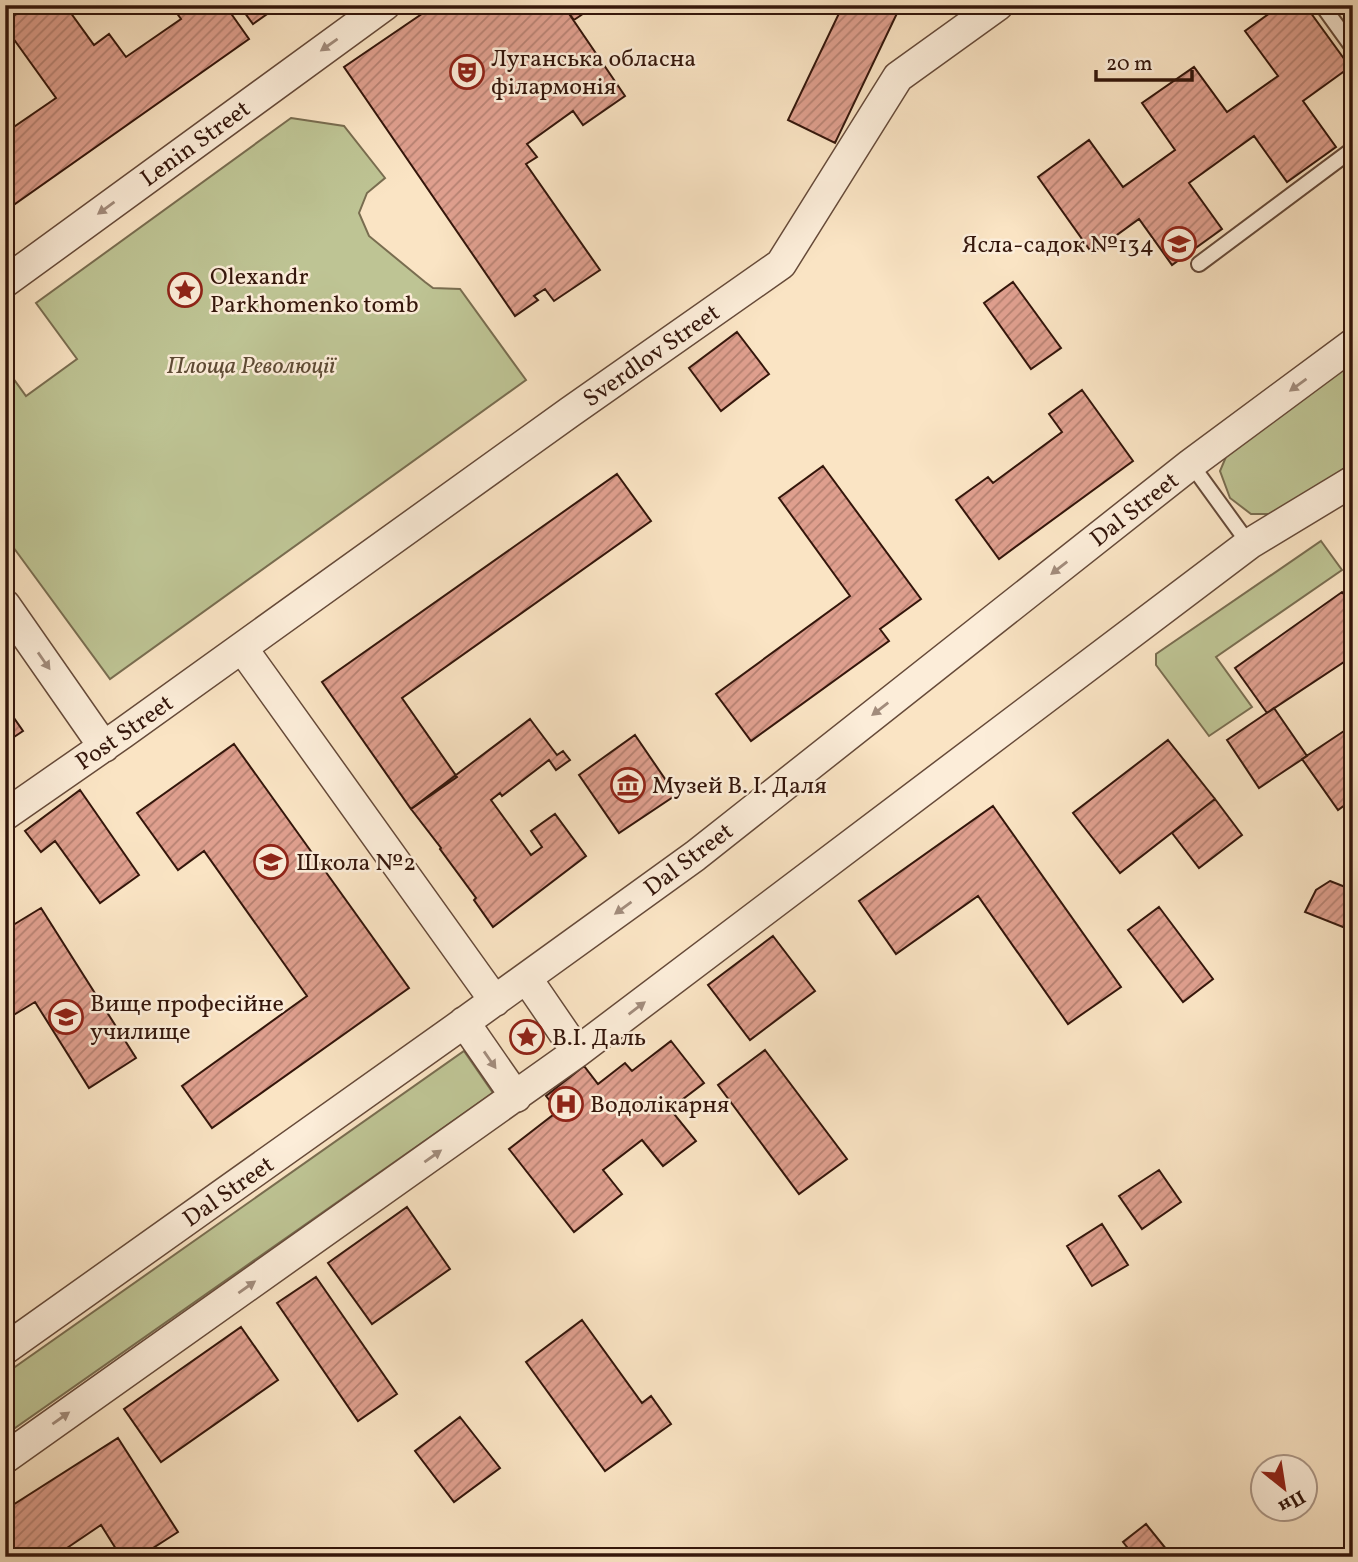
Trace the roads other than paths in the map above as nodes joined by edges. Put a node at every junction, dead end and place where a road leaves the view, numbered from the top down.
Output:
1 (385, 5) edge
2 (998, 5) edge
3 (1322, 5) edge
4 (1353, 48) edge
5 (1353, 149) edge
6 (1199, 264) dead end
7 (5, 282) edge
8 (1353, 344) edge
9 (1191, 464) junction
10 (1353, 481) edge
11 (1249, 544) junction
12 (5, 605) edge
13 (242, 648) junction
14 (104, 747) junction
15 (5, 815) edge
16 (527, 979) junction
17 (495, 1001) junction
18 (464, 1023) junction
19 (577, 1052) junction
20 (516, 1097) junction
21 (5, 1349) edge
22 (5, 1458) edge

1 -> 7 street, Lenin Street
2 - 13 street, Sverdlov Street
3 - 4 lane
5 - 6 lane
8 -> 9 street, Dal Street
9 - 11 lane
9 -> 16 street, Dal Street
10 - 11 street
19 -> 11 street
12 -> 14 street
13 - 14 street, Post Street
13 - 17 street
14 - 15 street, Post Street
16 - 17 street, Dal Street
16 - 19 street
17 - 18 street, Dal Street
18 -> 20 street
18 - 21 street, Dal Street
19 - 20 street
22 -> 20 street

